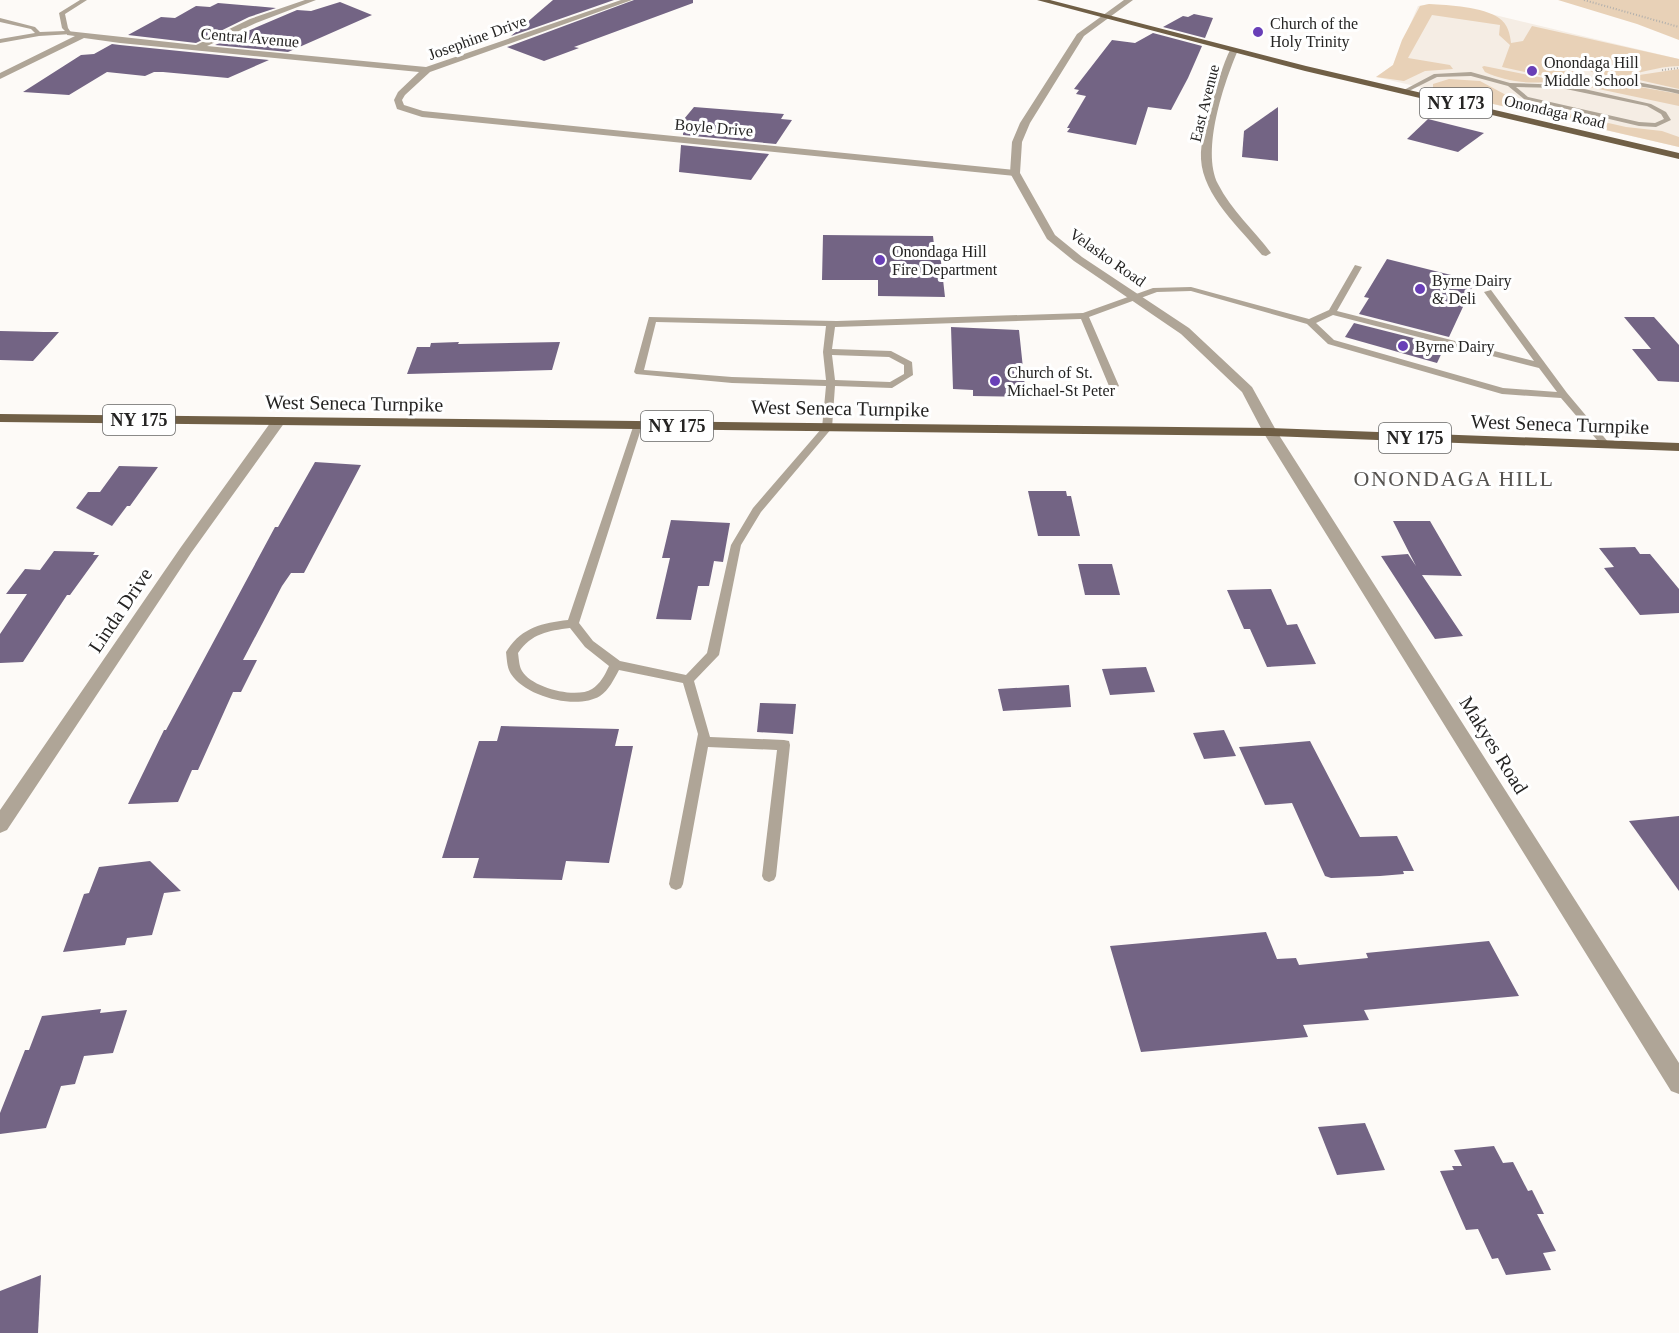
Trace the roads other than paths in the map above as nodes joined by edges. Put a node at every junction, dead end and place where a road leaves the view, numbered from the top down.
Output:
1 (84, 0) edge
2 (312, 0) edge
3 (628, 0) edge
4 (1041, 0) edge
5 (1129, 0) edge
6 (1107, 17) junction
7 (0, 20) edge
8 (70, 33) junction
9 (39, 34) junction
10 (81, 36) junction
11 (23, 38) junction
12 (0, 41) edge
13 (197, 47) junction
14 (0, 50) edge
15 (1234, 50) junction
16 (427, 70) junction
17 (0, 76) edge
18 (1510, 85) junction
19 (1562, 86) junction
20 (1405, 91) junction
21 (1679, 92) edge
22 (410, 112) joint
23 (1679, 156) edge
24 (1015, 173) junction
25 (1266, 253) dead end
26 (1358, 267) dead end
27 (1488, 292) dead end
28 (1137, 298) junction
29 (1332, 312) junction
30 (1084, 316) junction
31 (1310, 322) junction
32 (831, 324) junction
33 (827, 352) junction
34 (1542, 366) junction
35 (831, 383) junction
36 (1114, 386) dead end
37 (1564, 395) junction
38 (0, 418) edge
39 (278, 422) junction
40 (636, 426) junction
41 (827, 428) junction
42 (1270, 432) junction
43 (1606, 444) junction
44 (1679, 447) edge
45 (573, 624) junction
46 (616, 664) junction
47 (688, 680) junction
48 (703, 742) junction
49 (0, 825) edge
50 (769, 876) dead end
51 (676, 884) dead end
52 (1679, 1083) edge

1 - 8 lane
2 - 13 street
3 - 16 street, Josephine Drive
4 - 6 main road, Onondaga Road / NY 173
5 - 6 street
6 - 15 main road, Onondaga Road / NY 173
6 - 24 street
7 - 9 lane
8 - 9 lane
8 - 10 street, Central Avenue
9 - 11 lane
10 - 13 street, Central Avenue
10 - 17 street
11 - 12 lane
11 - 14 lane
13 - 16 street, Central Avenue
15 - 20 main road, Onondaga Road / NY 173
15 - 25 street, East Avenue
16 - 22 street, Josephine Drive
18 - 19 lane
18 - 19 lane
18 - 20 lane
19 - 21 lane
20 - 23 main road, Onondaga Road / NY 173
22 - 24 street, Boyle Drive
24 - 28 street, Velasko Road
26 - 29 lane
27 - 34 lane
28 - 30 lane
28 - 31 lane
28 - 42 street, Velasko Road
29 - 31 lane
29 - 34 lane
30 - 32 lane
30 - 36 lane
31 - 37 lane
32 - 33 lane
32 - 35 lane
33 - 35 lane
33 - 35 lane
34 - 37 lane
35 - 41 lane
37 - 43 lane
38 - 39 main road, West Seneca Turnpike / NY 175
39 - 40 main road, West Seneca Turnpike / NY 175
39 - 49 street, Linda Drive
40 - 41 main road, West Seneca Turnpike / NY 175
40 - 45 lane
41 - 42 main road, West Seneca Turnpike / NY 175
41 - 47 lane
42 - 43 main road, West Seneca Turnpike / NY 175
42 - 52 street, Makyes Road
43 - 44 main road, West Seneca Turnpike / NY 175
45 - 46 lane
45 - 46 lane
46 - 47 lane
47 - 48 lane
48 - 50 lane
48 - 51 lane

